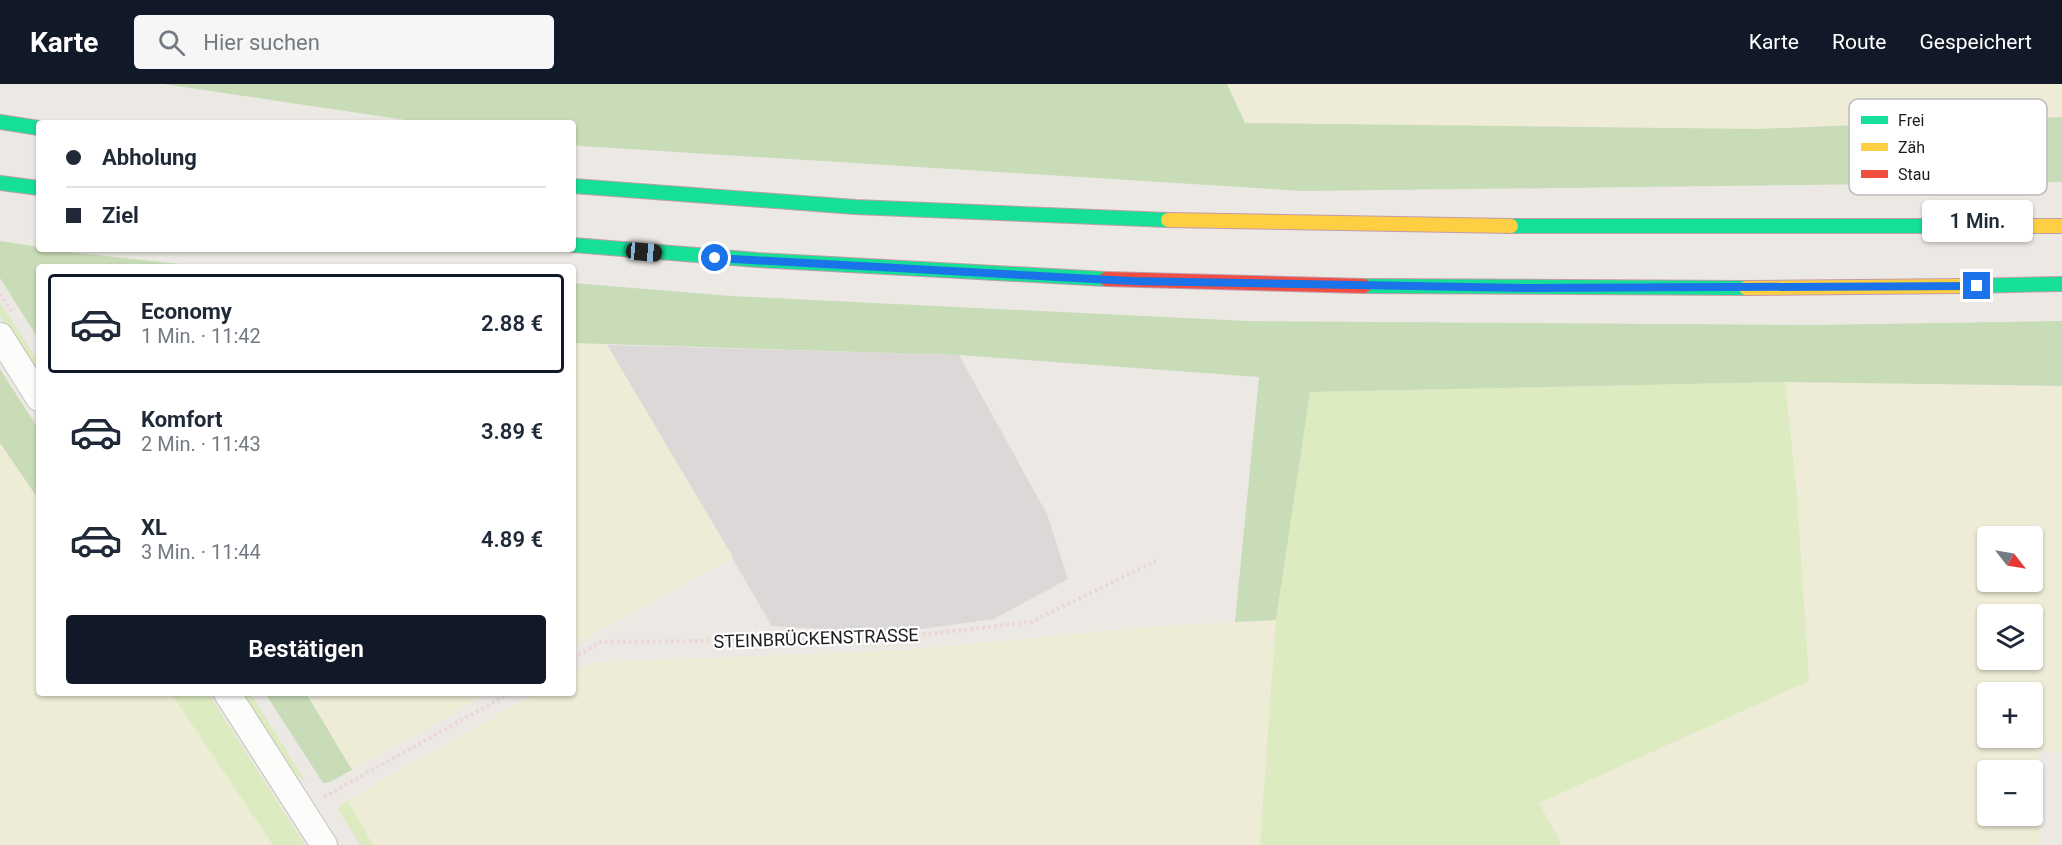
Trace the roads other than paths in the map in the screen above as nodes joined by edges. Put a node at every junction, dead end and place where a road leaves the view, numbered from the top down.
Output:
1 (0, 122) edge
2 (36, 128) edge
3 (0, 183) edge
4 (576, 186) edge
5 (36, 188) edge
6 (2062, 226) edge
7 (576, 245) edge
8 (2062, 284) edge
9 (0, 336) edge
10 (36, 393) edge
11 (229, 696) edge
12 (324, 845) edge

1 - 2 highway
3 - 5 highway
4 - 6 highway
7 - 8 highway
9 - 10 street
11 - 12 street

